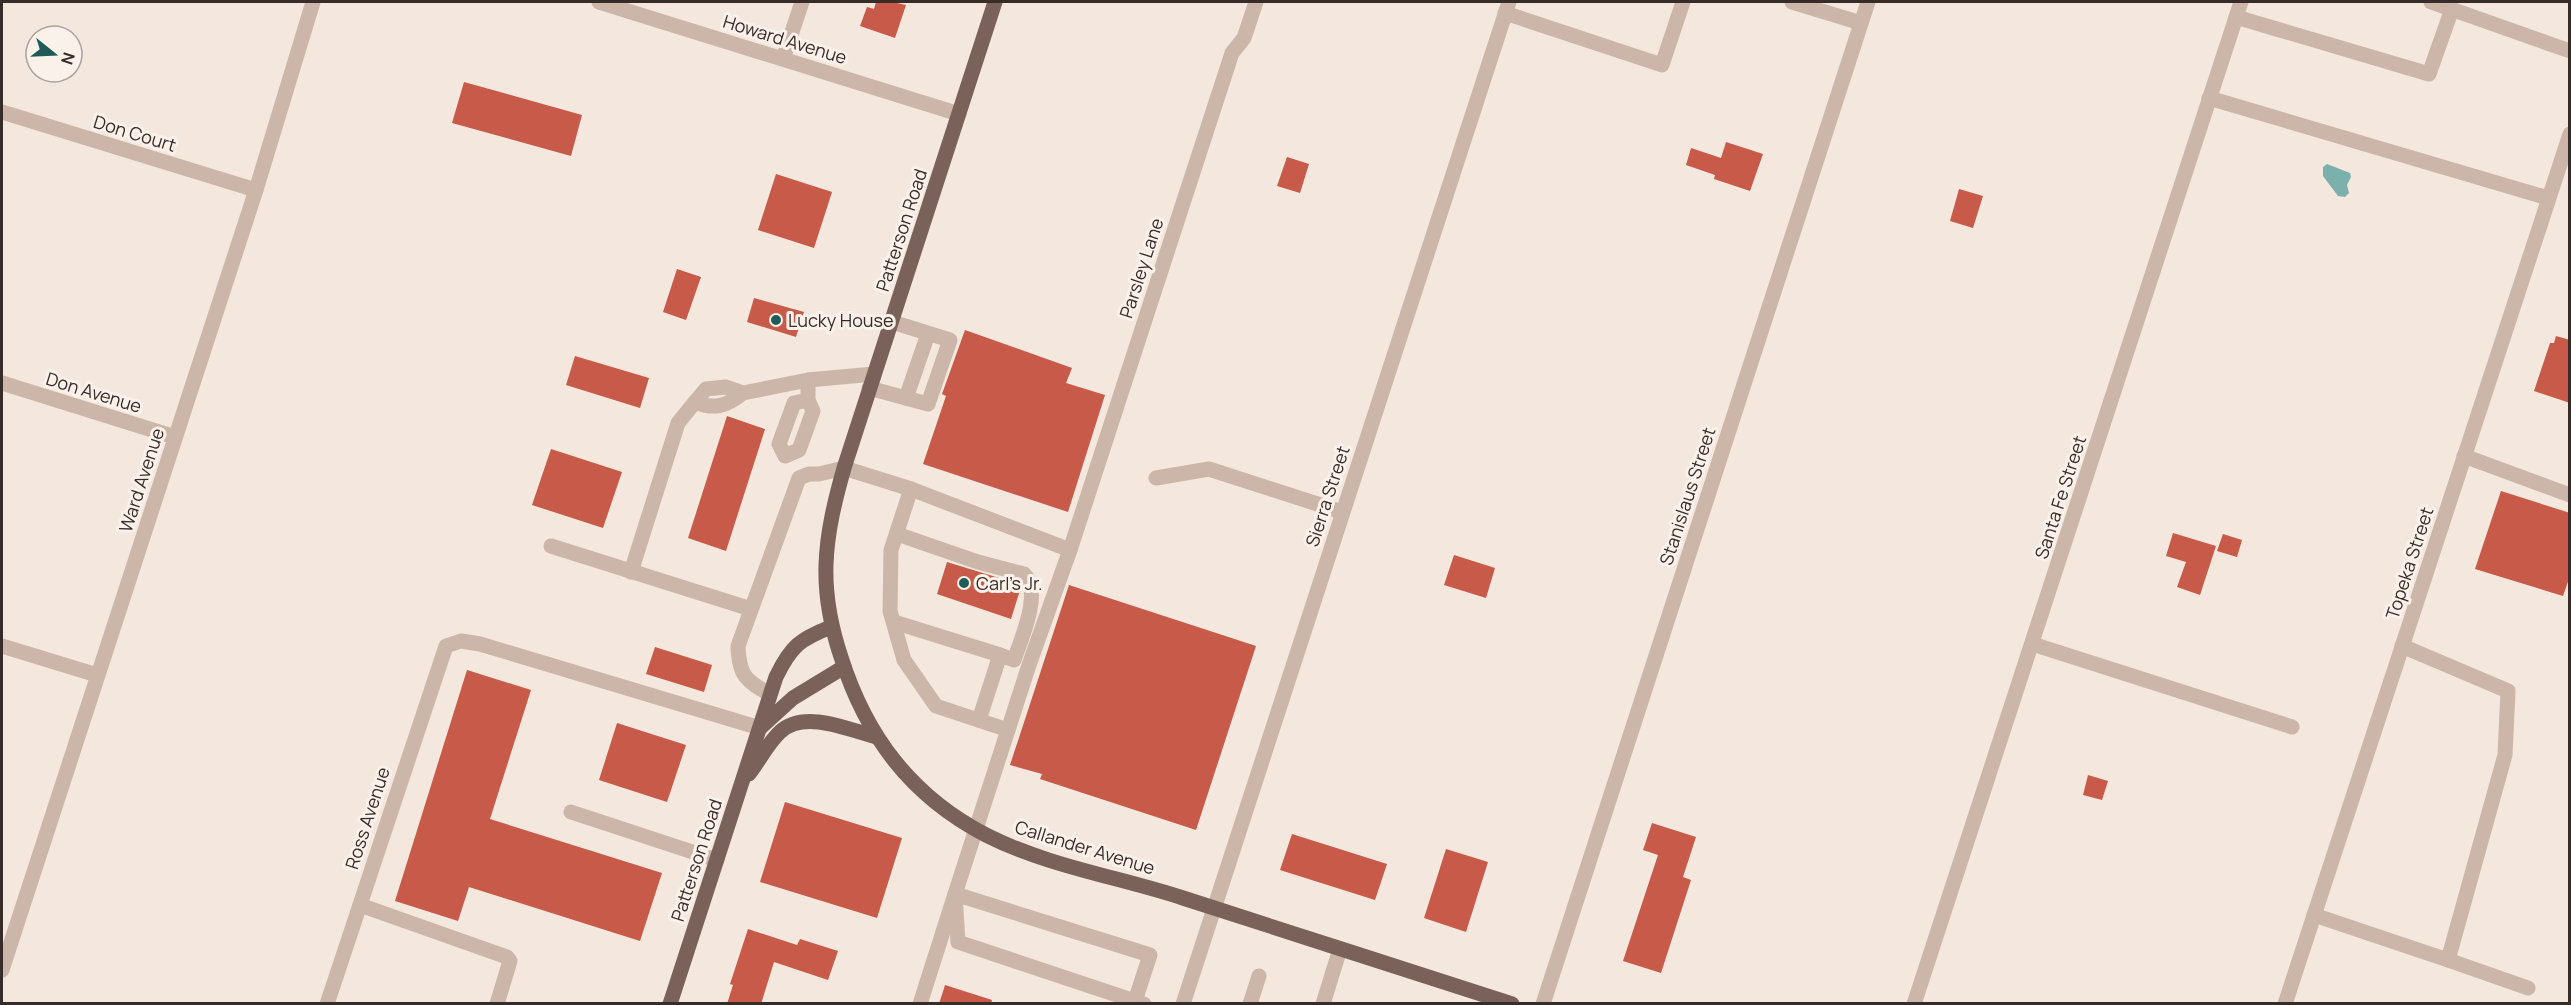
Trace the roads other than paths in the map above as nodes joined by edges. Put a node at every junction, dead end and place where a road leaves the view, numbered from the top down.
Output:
1 (314, 2) edge
2 (599, 2) edge
3 (802, 2) edge
4 (995, 2) edge
5 (1256, 2) edge
6 (1683, 2) edge
7 (1792, 2) edge
8 (1868, 2) edge
9 (2241, 2) edge
10 (2431, 2) edge
11 (640, 7) edge
12 (1507, 7) edge
13 (2452, 9) junction
14 (2236, 17) junction
15 (1861, 23) junction
16 (2570, 51) edge
17 (783, 59) junction
18 (2209, 98) junction
19 (2, 112) edge
20 (959, 114) junction
21 (2570, 134) edge
22 (256, 190) junction
23 (2548, 198) junction
24 (892, 322) junction
25 (928, 333) junction
26 (808, 380) junction
27 (872, 381) junction
28 (2, 383) edge
29 (906, 398) junction
30 (808, 400) junction
31 (175, 437) junction
32 (785, 456) junction
33 (2464, 456) junction
34 (844, 468) junction
35 (798, 478) junction
36 (1156, 478) dead end
37 (911, 489) junction
38 (2570, 495) edge
39 (1342, 512) junction
40 (897, 534) junction
41 (827, 540) joint
42 (551, 546) dead end
43 (1070, 550) junction
44 (631, 572) junction
45 (752, 609) junction
46 (894, 622) junction
47 (831, 627) junction
48 (2032, 644) junction
49 (2, 646) edge
50 (2402, 646) junction
51 (1007, 657) junction
52 (844, 667) junction
53 (97, 675) junction
54 (771, 694) junction
55 (979, 720) junction
56 (2292, 727) dead end
57 (760, 728) junction
58 (1008, 730) junction
59 (876, 737) junction
60 (740, 786) junction
61 (571, 812) dead end
62 (977, 829) junction
63 (717, 860) junction
64 (955, 894) junction
65 (360, 905) junction
66 (1213, 908) junction
67 (2314, 915) junction
68 (8, 927) edge
69 (1340, 949) junction
70 (2448, 960) junction
71 (2, 970) edge
72 (1259, 975) dead end
73 (2528, 988) dead end
74 (1139, 1002) edge
75 (327, 1004) edge
76 (497, 1004) edge
77 (670, 1004) edge
78 (920, 1004) edge
79 (1183, 1004) edge
80 (1250, 1004) edge
81 (1323, 1004) edge
82 (1512, 1004) edge
83 (1543, 1004) edge
84 (1914, 1004) edge
85 (2285, 1004) edge

1 - 22 street, Ward Avenue
2 - 11 street, Howard Avenue
3 - 17 street
4 - 20 main road, Patterson Road
5 - 43 street, Parsley Lane
6 - 12 street
7 - 15 street
8 - 15 street, Stanislaus Street
9 - 14 street, Santa Fe Street
10 - 13 street
11 - 17 street, Howard Avenue
12 - 39 street, Sierra Street
13 - 14 street
13 - 16 street
14 - 18 street, Santa Fe Street
15 - 83 street, Stanislaus Street
17 - 20 street, Howard Avenue
18 - 23 street
18 - 48 street, Santa Fe Street
19 - 22 street, Don Court
20 - 24 main road, Patterson Road
21 - 23 street, Topeka Street
22 - 31 street, Ward Avenue
23 - 33 street, Topeka Street
24 - 25 street
24 - 27 main road, Patterson Road
25 - 29 street
25 - 29 street
26 - 27 street
26 - 30 street
26 - 44 street
27 - 29 street
27 - 34 main road, Patterson Road
28 - 31 street, Don Avenue
30 - 32 street
30 - 32 street
31 - 53 street, Ward Avenue
32 - 35 street
33 - 38 street
33 - 50 street, Topeka Street
34 - 35 street
34 - 37 street
34 - 41 main road, Patterson Road
35 - 45 street
36 - 39 street
37 - 40 street
37 - 43 street
39 - 66 street, Sierra Street
40 - 46 street
40 - 51 street
41 - 47 main road, Callander Avenue
42 - 44 street
43 - 58 street, Parsley Lane
44 - 45 street
45 - 54 street
46 - 51 street
46 - 55 street
47 - 52 main road, Callander Avenue
47 - 54 main road, Patterson Road
48 - 56 street
48 - 84 street, Santa Fe Street
49 - 53 street
50 - 67 street, Topeka Street
50 - 70 street
51 - 55 street
52 - 57 main road, Patterson Road
52 - 59 main road, Callander Avenue
53 - 68 street, Ward Avenue
54 - 57 main road, Patterson Road
55 - 58 street
57 - 60 main road, Patterson Road
57 - 65 street, Ross Avenue
58 - 62 street, Parsley Lane
59 - 60 main road
59 - 62 main road, Callander Avenue
60 - 63 main road, Patterson Road
61 - 63 street
62 - 64 street, Parsley Lane
62 - 66 main road, Callander Avenue
63 - 77 main road, Patterson Road
64 - 74 street
64 - 74 street
64 - 78 street, Parsley Lane
65 - 75 street, Ross Avenue
65 - 76 street
66 - 69 main road, Callander Avenue
66 - 79 street, Sierra Street
67 - 70 street
67 - 85 street, Topeka Street
68 - 71 street, Ward Avenue
69 - 81 street
69 - 82 main road, Callander Avenue
70 - 73 street
72 - 80 street

